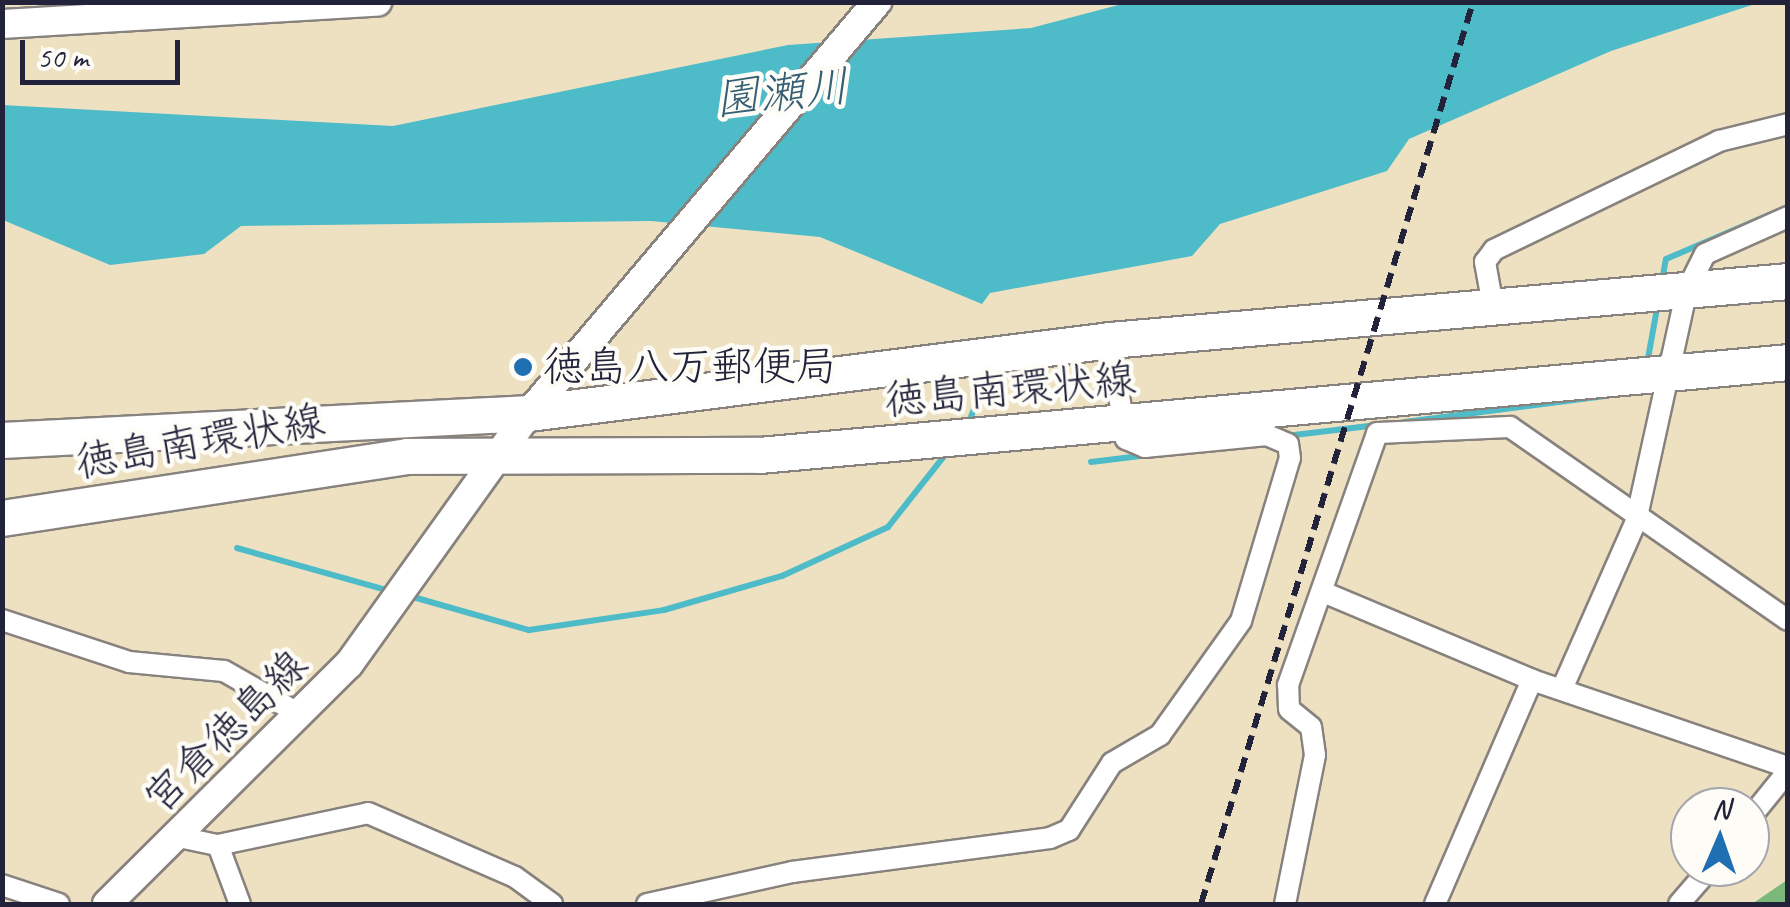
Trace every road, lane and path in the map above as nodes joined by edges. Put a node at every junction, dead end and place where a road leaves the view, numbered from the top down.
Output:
1 (133, 2) edge
2 (377, 2) edge
3 (877, 2) edge
4 (179, 14) junction
5 (2, 24) edge
6 (1788, 124) edge
7 (1788, 217) edge
8 (1788, 281) edge
9 (1687, 290) junction
10 (1493, 306) junction
11 (1110, 340) junction
12 (1788, 362) edge
13 (1673, 374) junction
14 (529, 413) junction
15 (1120, 426) junction
16 (2, 440) edge
17 (503, 454) junction
18 (2, 518) edge
19 (1636, 521) junction
20 (1323, 592) junction
21 (2, 620) edge
22 (1788, 620) edge
23 (1532, 680) junction
24 (1562, 688) junction
25 (301, 715) junction
26 (1788, 769) edge
27 (1770, 792) edge
28 (179, 837) junction
29 (218, 845) junction
30 (2, 885) edge
31 (59, 904) edge
32 (108, 904) edge
33 (240, 904) edge
34 (552, 904) edge
35 (648, 904) edge
36 (1285, 904) edge
37 (1436, 904) edge

1 - 4 street
2 - 4 main road
3 - 14 main road
4 - 5 main road
6 - 10 street
7 - 9 street
8 - 9 highway, 徳島南環状線
9 - 10 highway, 徳島南環状線
9 - 13 street
10 - 11 highway, 徳島南環状線
11 - 14 highway, 徳島南環状線
11 - 15 street
12 - 13 highway, 徳島南環状線
13 - 15 highway, 徳島南環状線
13 - 19 street
14 - 16 highway, 徳島南環状線
14 - 17 main road
15 - 17 highway, 徳島南環状線
15 - 35 street
17 - 18 highway, 徳島南環状線
17 - 25 main road, 宮倉徳島線
19 - 20 street
19 - 22 street
19 - 24 street
20 - 23 street
20 - 36 street
21 - 25 street
23 - 24 street
23 - 37 street
24 - 26 street
25 - 28 main road, 宮倉徳島線
26 - 27 street
28 - 29 street
28 - 32 main road, 宮倉徳島線
29 - 33 street
29 - 34 street
30 - 31 street

